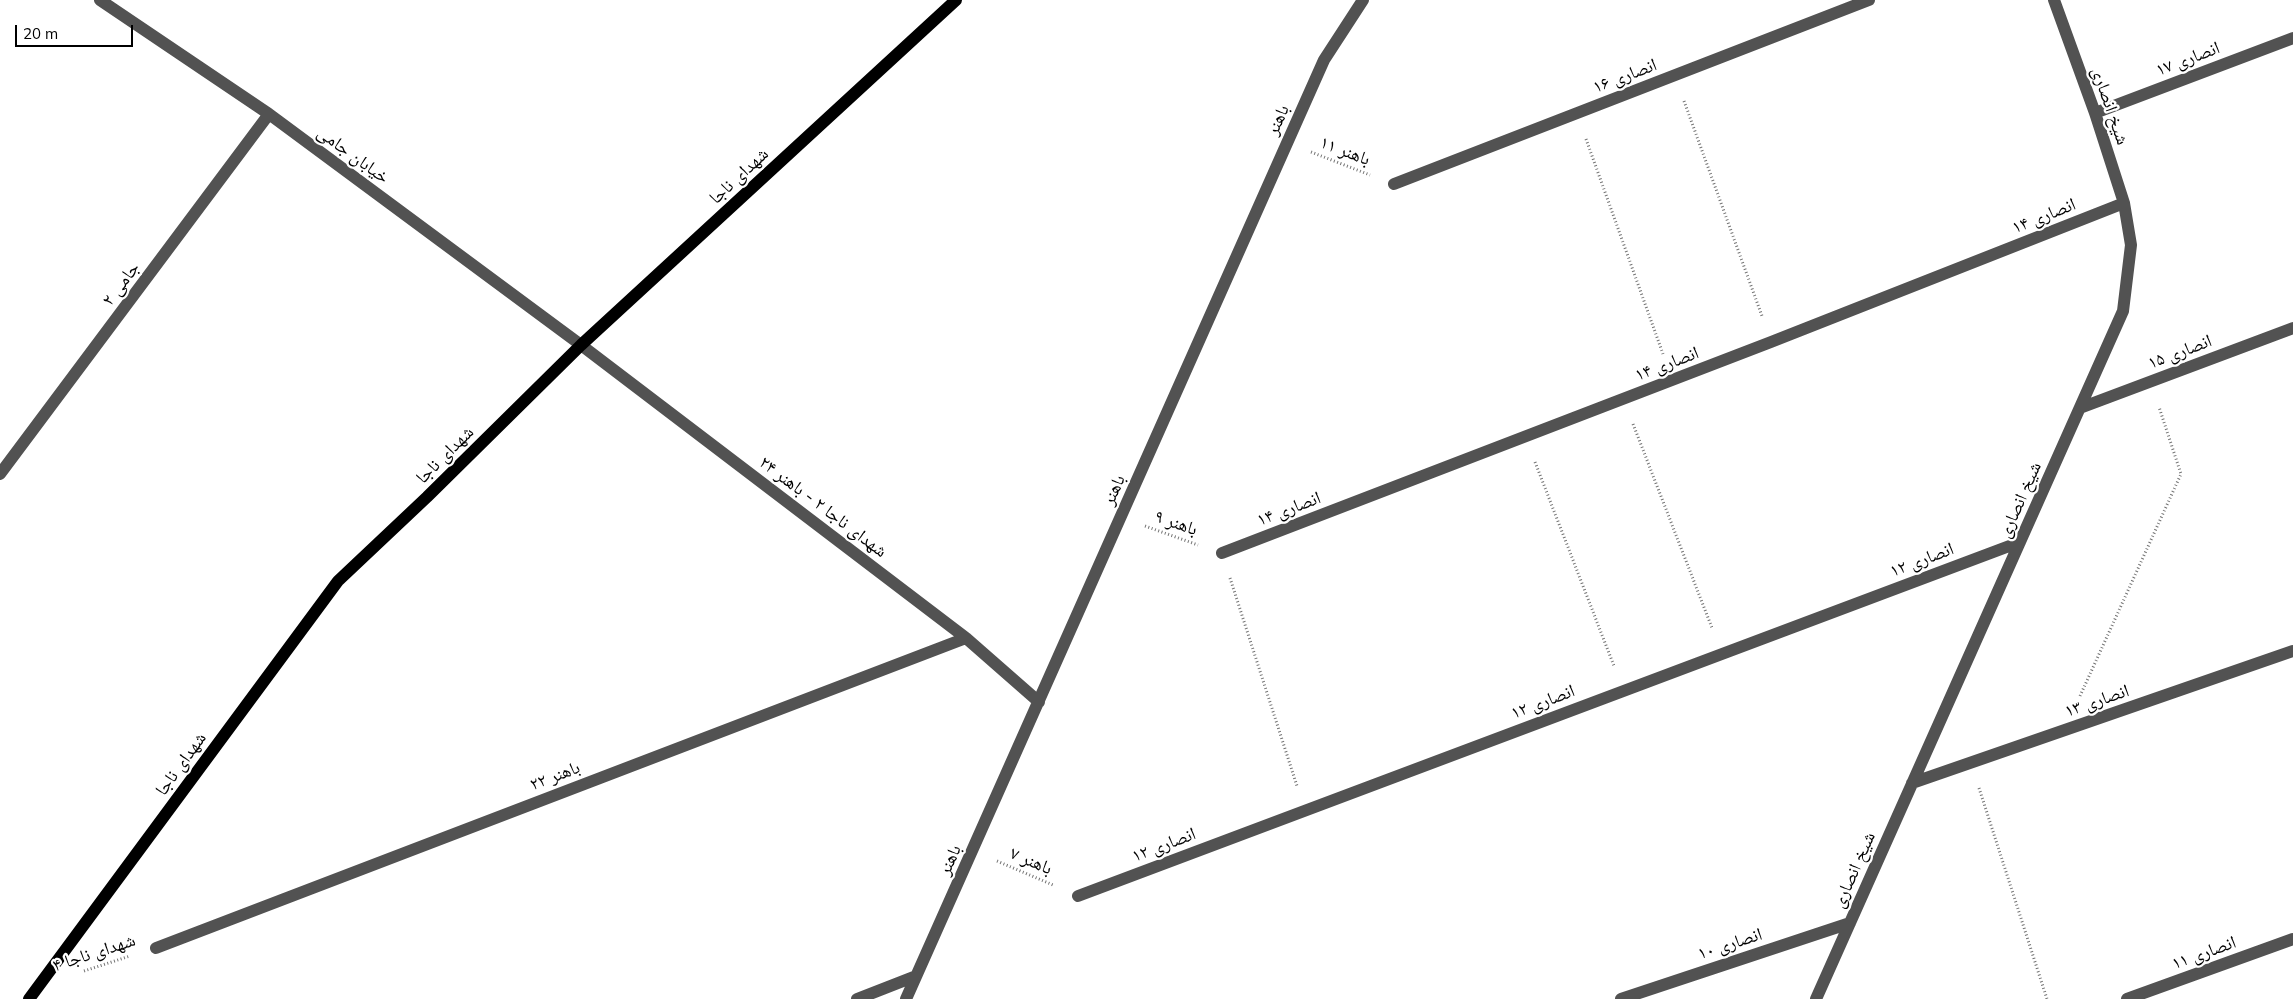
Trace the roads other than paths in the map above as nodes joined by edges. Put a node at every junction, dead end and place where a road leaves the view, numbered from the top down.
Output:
1 (100, 0) edge
2 (956, 0) edge
3 (1363, 0) edge
4 (1869, 0) edge
5 (2054, 0) edge
6 (2293, 38) edge
7 (2095, 113) junction
8 (270, 114) junction
9 (1394, 184) road end
10 (2124, 203) junction
11 (2293, 328) edge
12 (581, 345) junction
13 (2080, 408) junction
14 (0, 474) edge
15 (2020, 542) junction
16 (1222, 553) road end
17 (966, 638) junction
18 (2293, 652) edge
19 (1039, 702) junction
20 (1912, 783) junction
21 (1078, 896) road end
22 (1850, 923) junction
23 (2293, 939) edge
24 (156, 948) road end
25 (916, 976) junction
26 (30, 999) edge
27 (856, 999) edge
28 (906, 999) edge
29 (1621, 999) edge
30 (1816, 999) edge
31 (2127, 999) edge

1 - 8 street, خیابان جامی
2 - 12 main road, شهدای ناجا
3 - 19 street, باهنر
4 - 9 street, انصاری ۱۶
5 - 7 street, شیخ انصاری
6 - 7 street, انصاری ۱۷
7 - 10 street, شیخ انصاری
8 - 12 street, خیابان جامی
8 - 14 street, جامی ۲
10 - 13 street, شیخ انصاری
10 - 16 street, انصاری ۱۴
11 - 13 street, انصاری ۱۵
12 - 17 street, شهدای ناجا ۲ - باهنر ۲۴
12 - 26 main road, شهدای ناجا
13 - 15 street, شیخ انصاری
15 - 20 street, شیخ انصاری
15 - 21 street, انصاری ۱۲
17 - 19 street, شهدای ناجا ۲ - باهنر ۲۴
17 - 24 street, باهنر ۲۲
18 - 20 street, انصاری ۱۳
19 - 25 street, باهنر
20 - 22 street, شیخ انصاری
22 - 29 street, انصاری ۱۰
22 - 30 street, شیخ انصاری
23 - 31 street, انصاری ۱۱
25 - 27 street
25 - 28 street, باهنر

